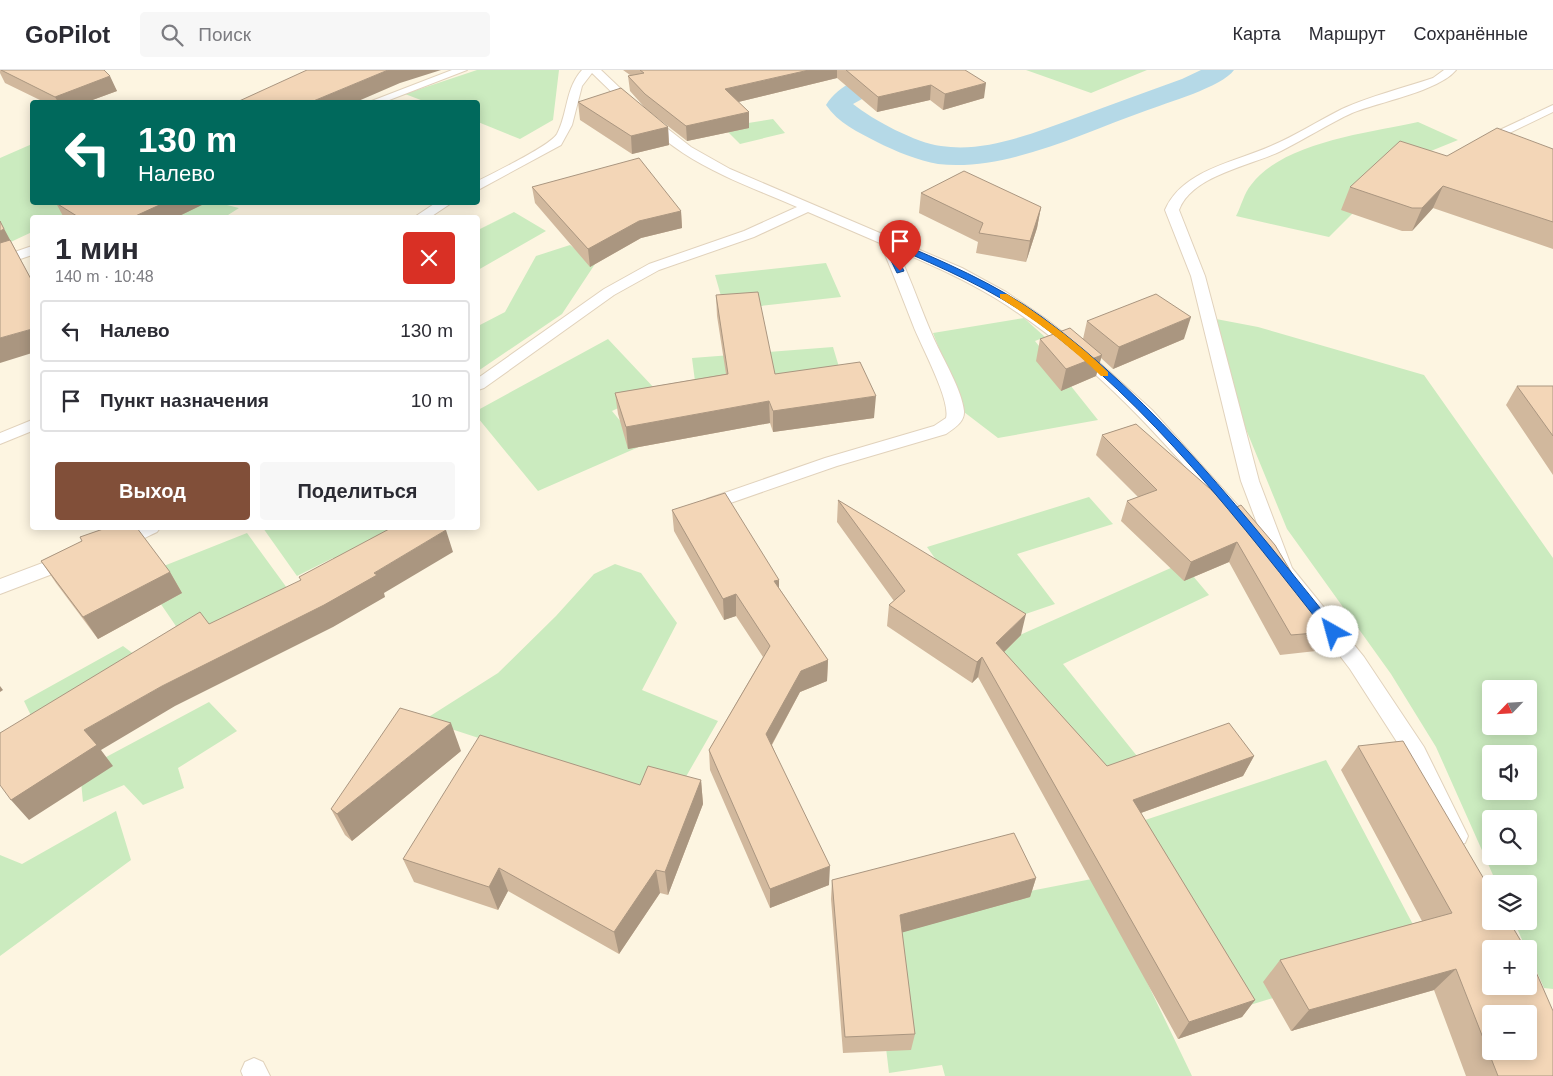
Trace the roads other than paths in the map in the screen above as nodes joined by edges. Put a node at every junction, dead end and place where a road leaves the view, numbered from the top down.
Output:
1 (462, 70) edge
2 (588, 70) edge
3 (596, 70) edge
4 (1452, 70) edge
5 (380, 100) edge
6 (1553, 108) edge
7 (1495, 135) edge
8 (480, 185) edge
9 (442, 205) edge
10 (806, 207) junction
11 (424, 215) edge
12 (885, 240) junction
13 (30, 251) edge
14 (0, 262) edge
15 (480, 384) edge
16 (30, 426) edge
17 (0, 438) edge
18 (713, 503) edge
19 (146, 530) edge
20 (1284, 571) junction
21 (0, 587) edge
22 (1465, 852) edge

1 - 5 lane
2 - 8 lane
3 - 10 lane
4 - 20 lane
6 - 7 lane
9 - 11 lane
10 - 12 lane
10 - 15 lane
12 - 18 lane
12 - 20 lane
13 - 14 lane
16 - 17 lane
19 - 21 lane
20 - 22 lane

